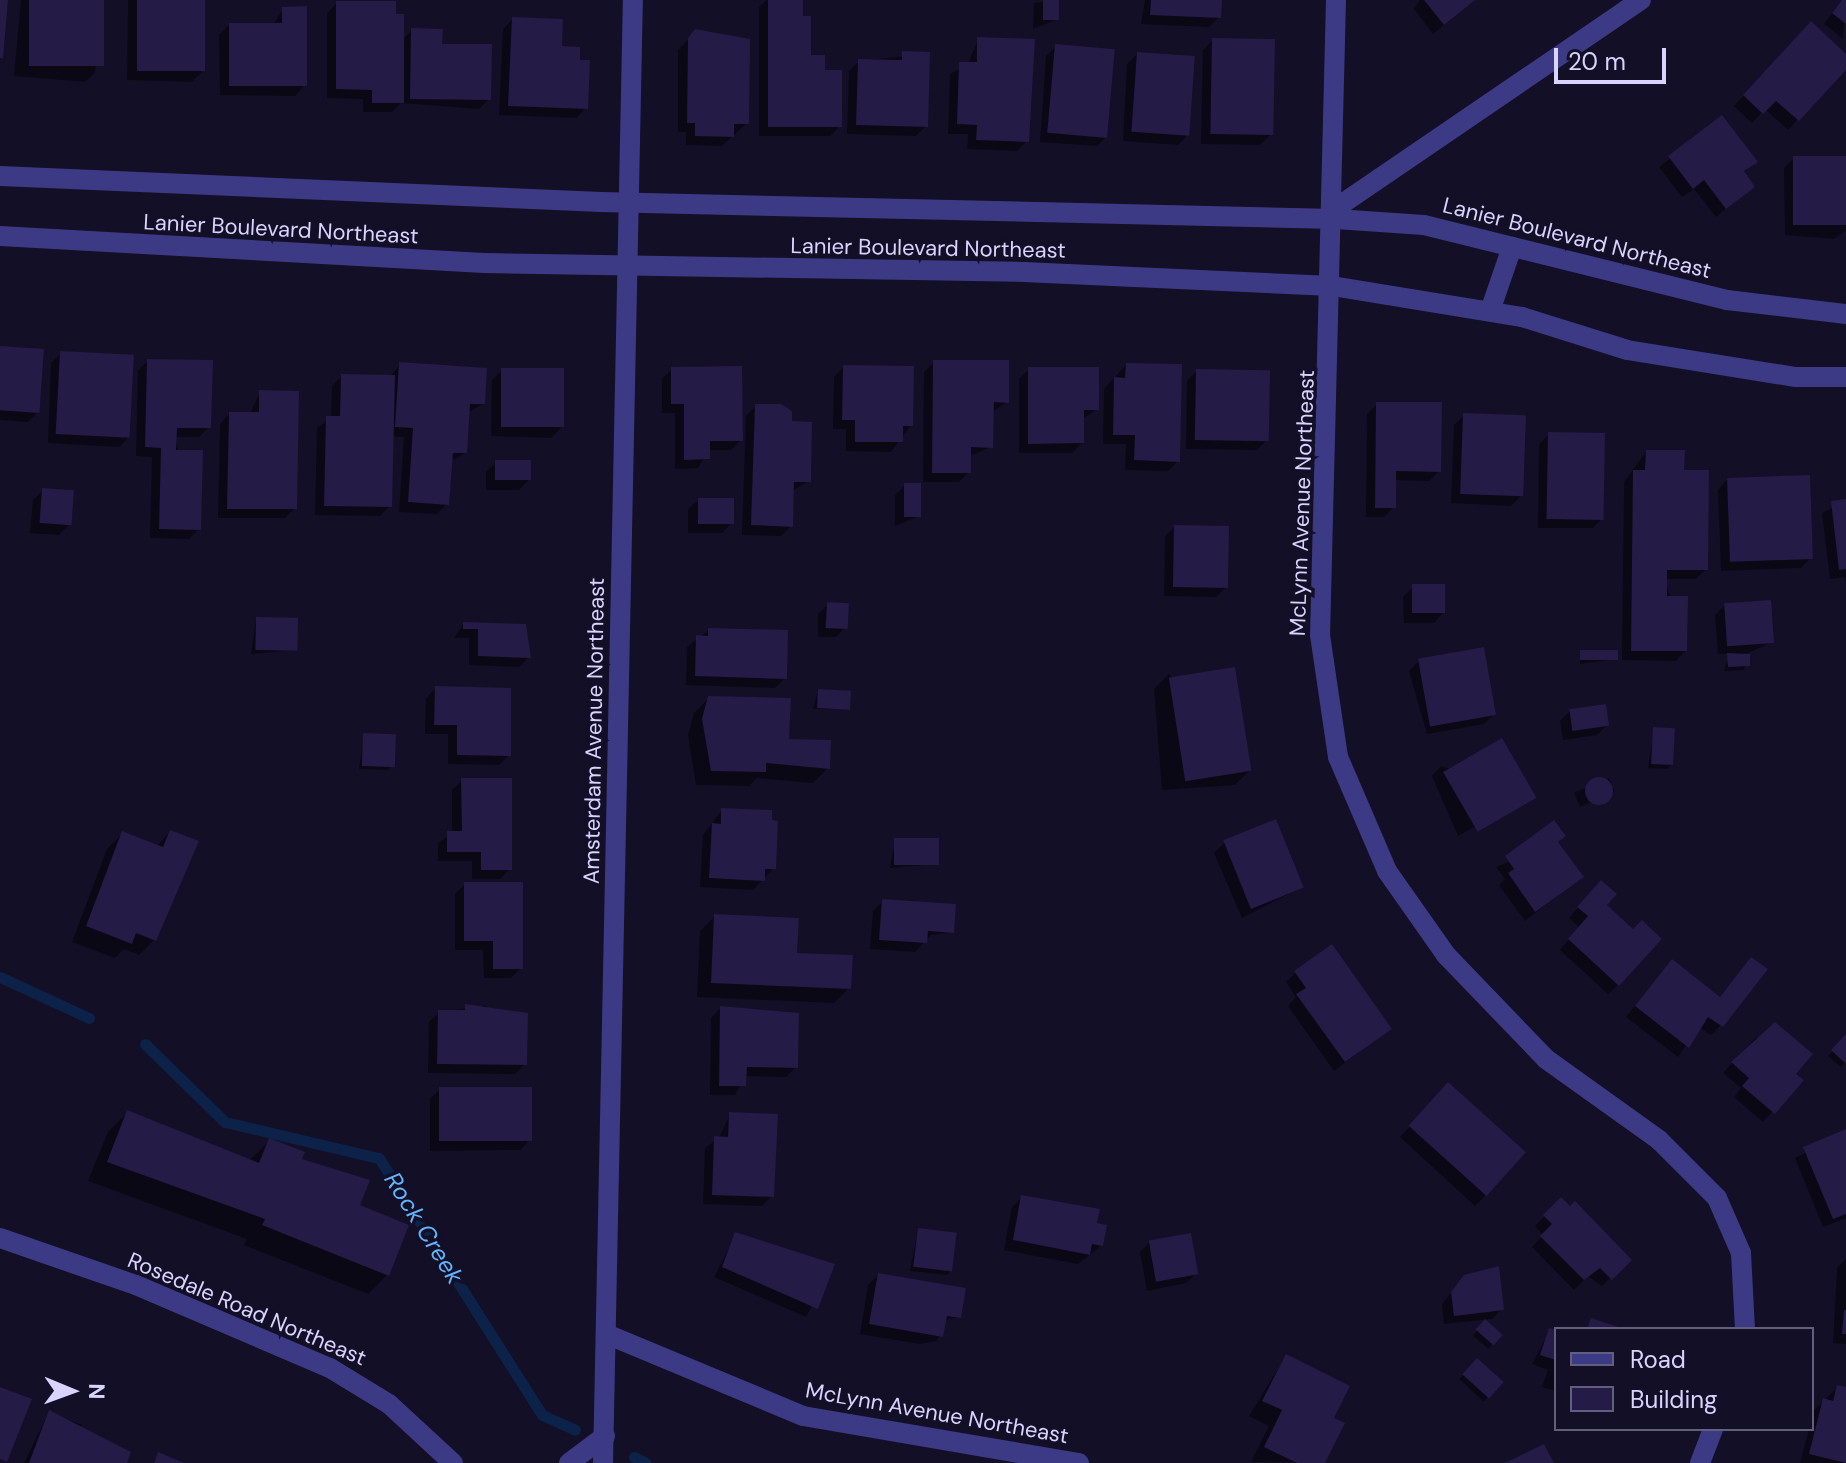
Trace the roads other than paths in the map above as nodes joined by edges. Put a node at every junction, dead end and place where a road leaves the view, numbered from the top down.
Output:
1 (633, 0) edge
2 (1336, 0) edge
3 (1641, 0) edge
4 (0, 176) edge
5 (630, 200) junction
6 (1336, 214) junction
7 (0, 236) edge
8 (1512, 247) junction
9 (628, 267) junction
10 (1332, 286) junction
11 (1490, 311) junction
12 (1846, 314) edge
13 (1846, 377) edge
14 (0, 1238) edge
15 (1745, 1327) edge
16 (611, 1336) junction
17 (1712, 1431) edge
18 (605, 1436) junction
19 (453, 1463) edge
20 (569, 1463) edge
21 (603, 1463) edge
22 (1079, 1463) edge
23 (1700, 1463) edge

1 - 5 street, Amsterdam Avenue Northeast
2 - 6 street, McLynn Avenue Northeast
3 - 6 street
4 - 5 street, Lanier Boulevard Northeast
5 - 6 street, Lanier Boulevard Northeast
5 - 9 street, Amsterdam Avenue Northeast
6 - 8 street, Lanier Boulevard Northeast
6 - 10 street, McLynn Avenue Northeast
7 - 9 street, Lanier Boulevard Northeast
8 - 11 street
8 - 12 street, Lanier Boulevard Northeast
9 - 10 street, Lanier Boulevard Northeast
9 - 16 street, Amsterdam Avenue Northeast
10 - 11 street, Lanier Boulevard Northeast
10 - 15 street, McLynn Avenue Northeast
11 - 13 street, Lanier Boulevard Northeast
14 - 19 street, Rosedale Road Northeast
16 - 18 street, Amsterdam Avenue Northeast
16 - 22 street, McLynn Avenue Northeast
17 - 23 street
18 - 20 street
18 - 21 street, Amsterdam Avenue Northeast

